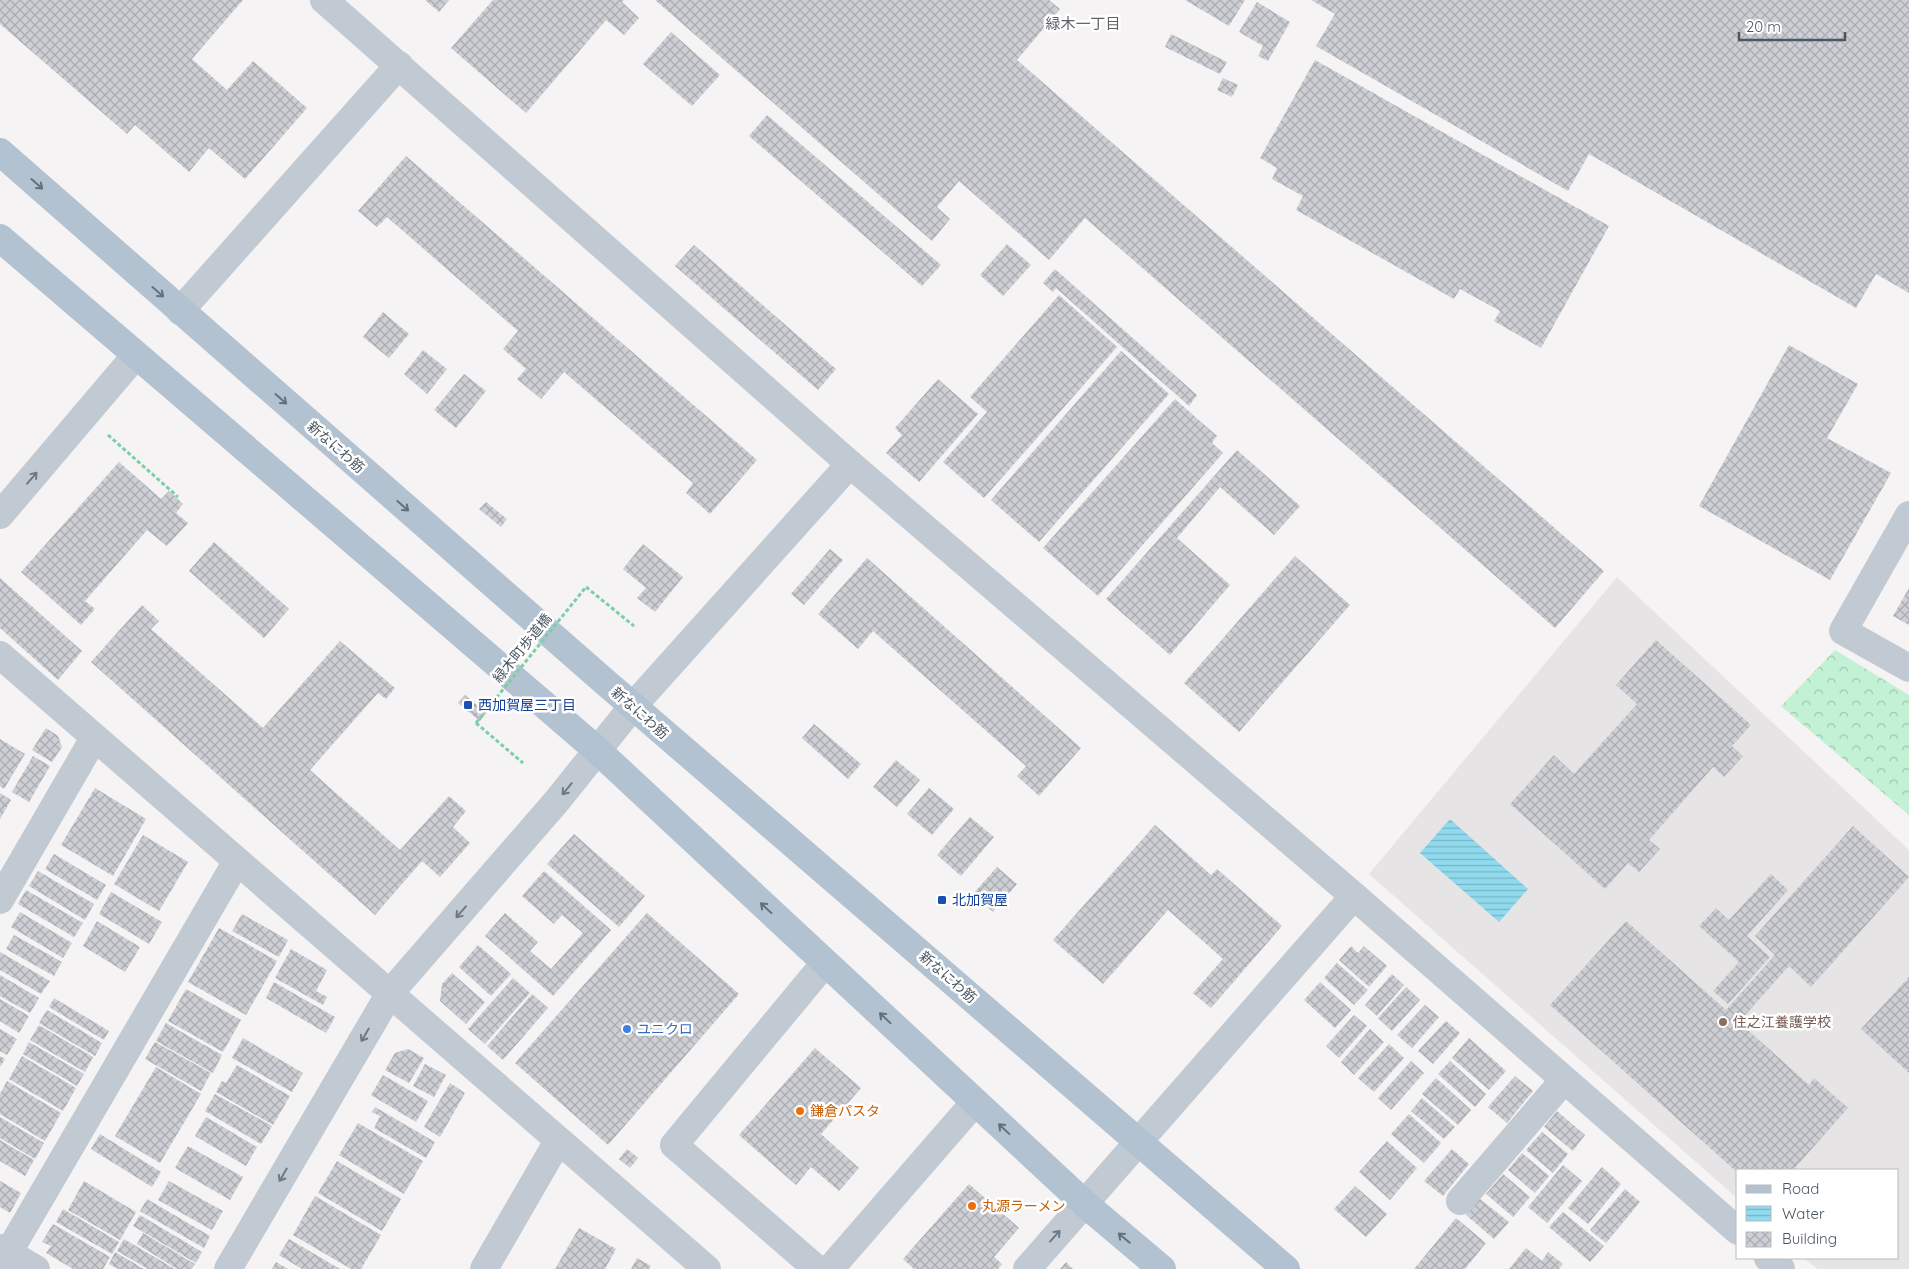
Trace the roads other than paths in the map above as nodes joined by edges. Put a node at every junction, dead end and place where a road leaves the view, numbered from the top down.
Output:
1 (324, 0) edge
2 (399, 65) junction
3 (0, 152) edge
4 (0, 238) edge
5 (180, 311) junction
6 (136, 355) junction
7 (850, 464) junction
8 (1909, 514) edge
9 (0, 515) edge
10 (0, 655) edge
11 (1909, 668) edge
12 (633, 706) junction
13 (94, 738) junction
14 (597, 750) junction
15 (237, 861) junction
16 (1354, 896) junction
17 (0, 900) edge
18 (825, 962) junction
19 (390, 993) junction
20 (1564, 1080) junction
21 (975, 1102) junction
22 (558, 1142) junction
23 (1139, 1142) junction
24 (1460, 1201) dead end
25 (1085, 1204) junction
26 (1736, 1229) edge
27 (3, 1256) edge
28 (1769, 1259) edge
29 (36, 1269) edge
30 (228, 1269) edge
31 (484, 1269) edge
32 (707, 1269) edge
33 (817, 1269) edge
34 (830, 1269) edge
35 (1027, 1269) edge
36 (1162, 1269) edge
37 (1286, 1269) edge
38 (1781, 1269) edge

1 - 2 street
2 - 5 street
2 - 7 street
3 -> 5 main road, 新なにわ筋
4 - 6 main road
5 -> 12 main road, 新なにわ筋
9 -> 6 street
6 - 14 main road
7 - 12 street
7 - 16 street
8 - 11 street
10 - 13 street
12 - 14 street
12 - 23 main road, 新なにわ筋
13 - 15 street
13 - 17 street
18 -> 14 main road
14 -> 19 street
15 - 19 street
15 - 27 street
16 - 20 street
16 - 23 street
21 -> 18 main road
18 - 33 street
19 - 22 street
19 -> 30 street
20 - 24 street
20 - 26 street
25 -> 21 main road
21 - 34 street
22 - 31 street
22 - 32 street
23 - 25 street
23 - 37 main road, 新なにわ筋
35 -> 25 street
36 -> 25 main road
27 - 29 street
28 - 38 street

